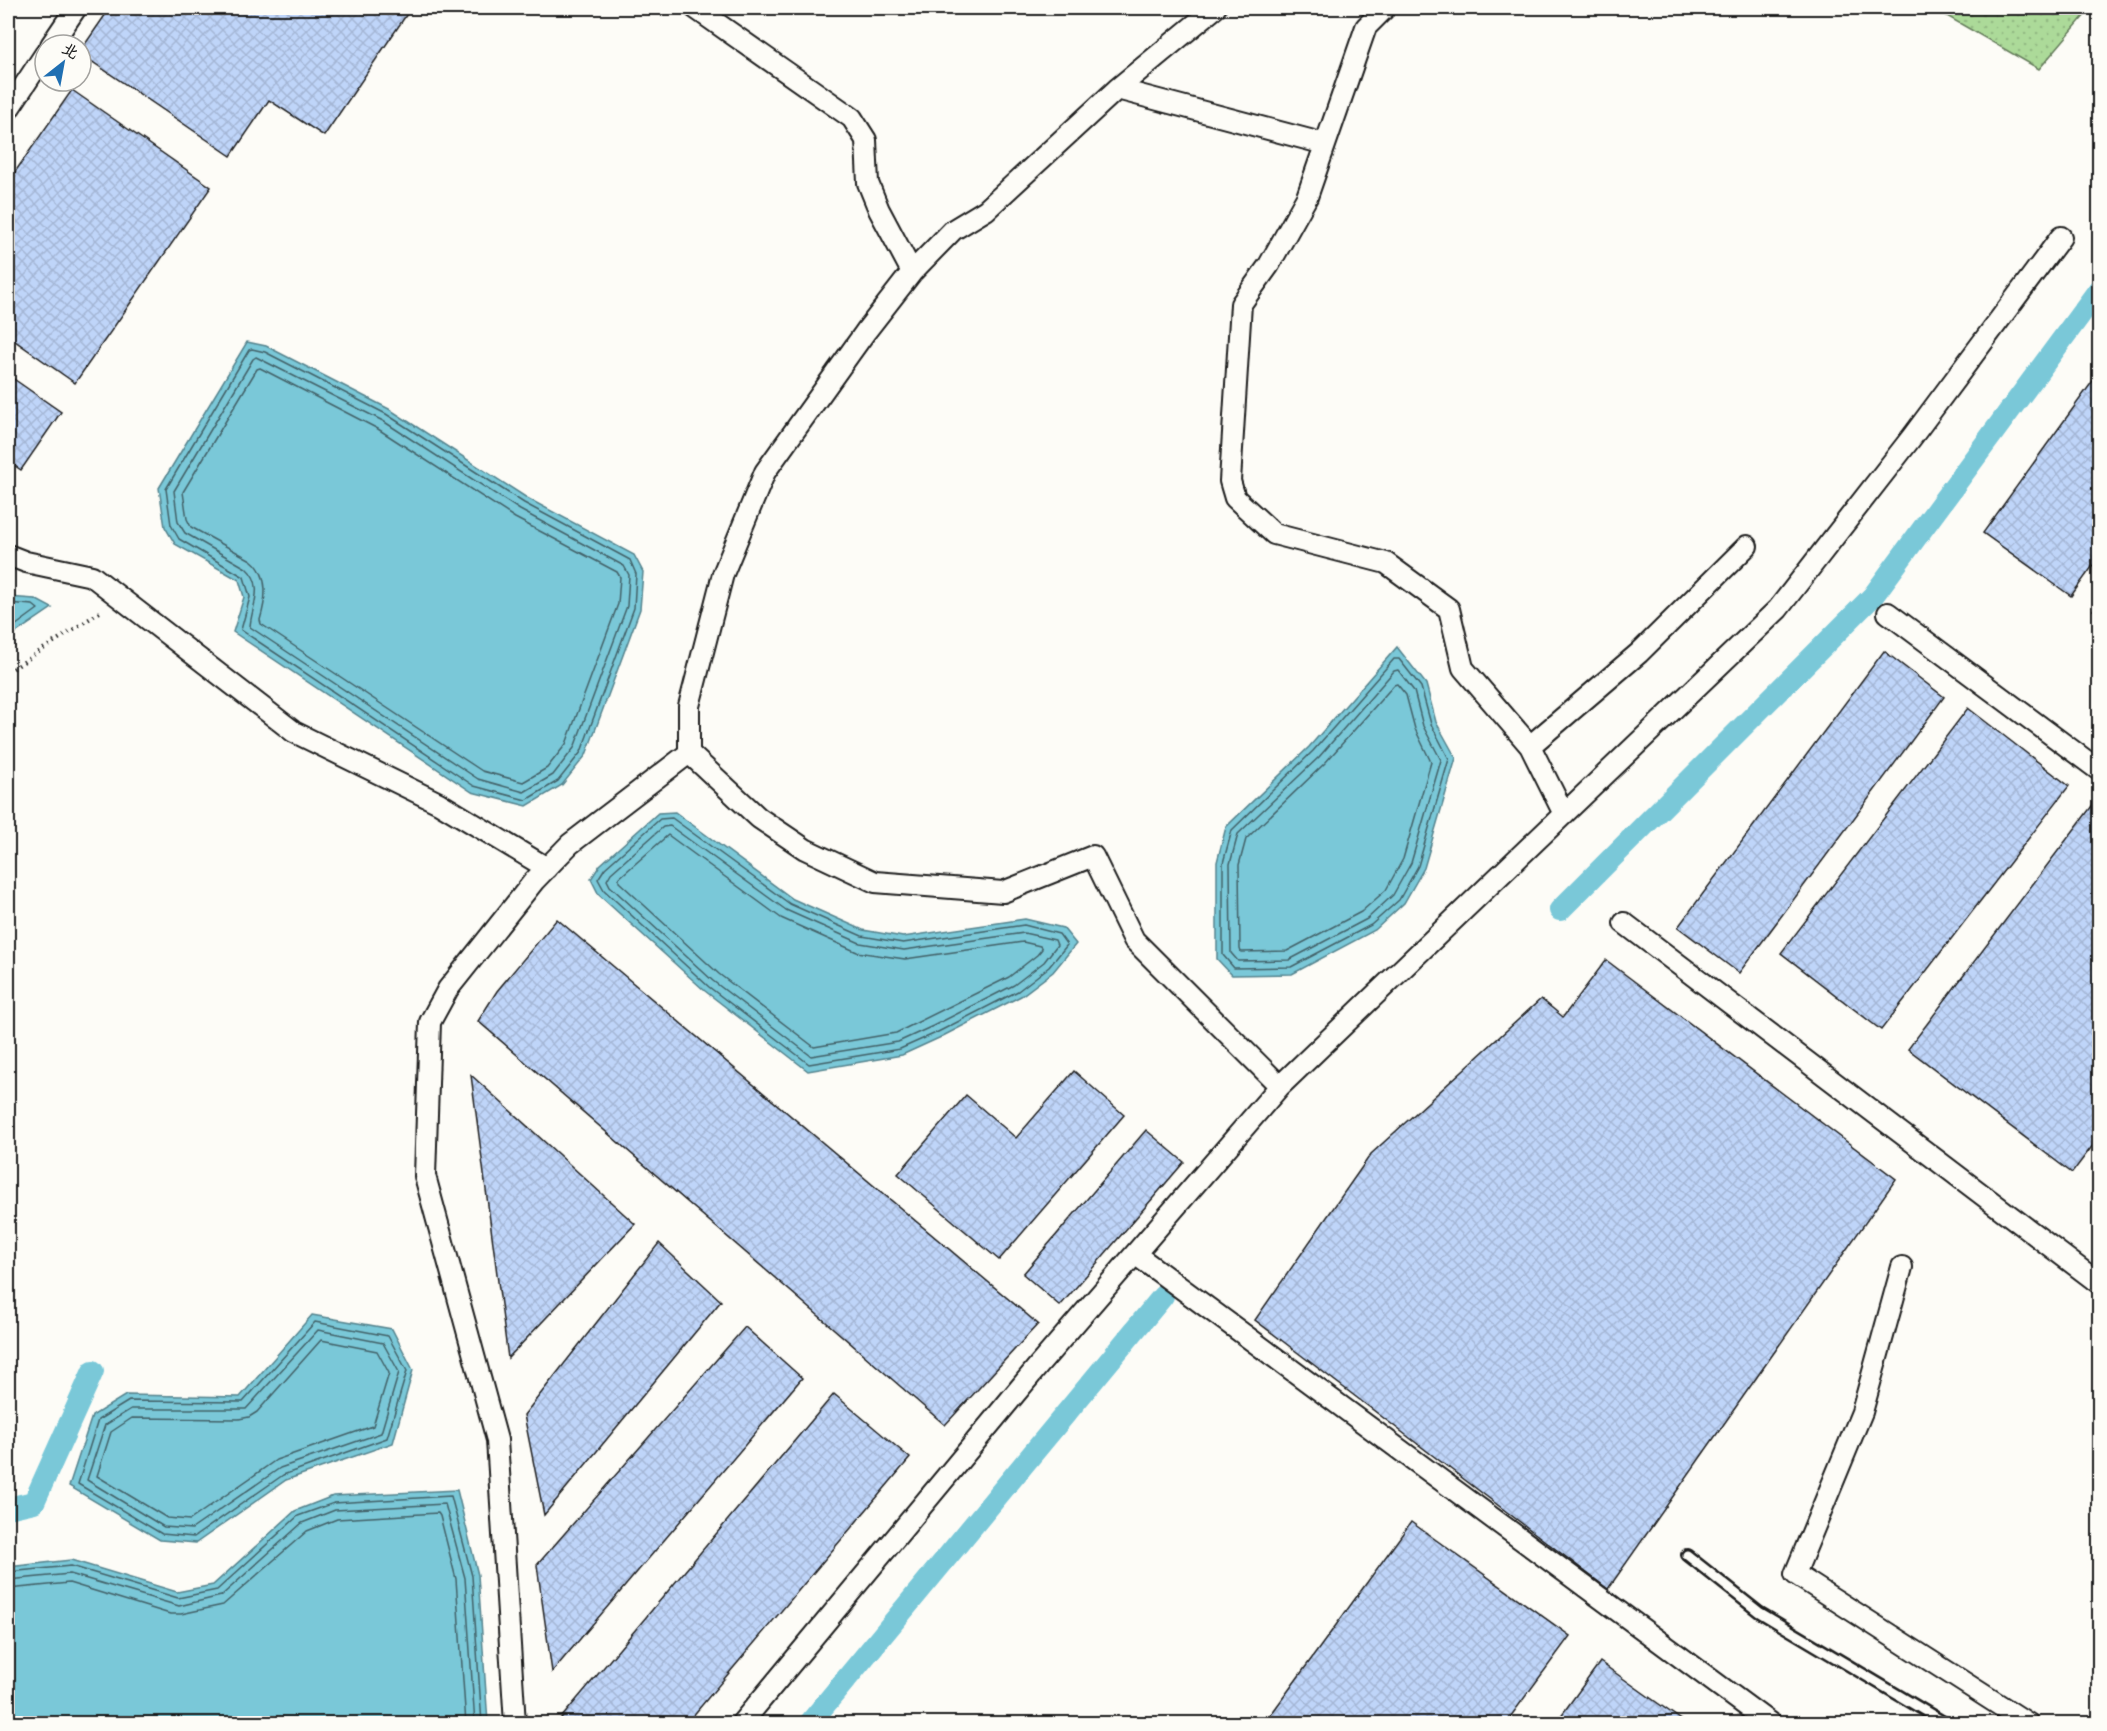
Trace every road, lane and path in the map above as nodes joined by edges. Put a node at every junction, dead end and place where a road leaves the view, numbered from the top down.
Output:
1 (76, 8) edge
2 (695, 8) edge
3 (1215, 8) edge
4 (1385, 8) edge
5 (59, 33) edge
6 (33, 72) edge
7 (1117, 89) junction
8 (8, 110) edge
9 (1325, 144) junction
10 (2061, 237) dead end
11 (912, 272) junction
12 (1747, 546) dead end
13 (8, 555) edge
14 (122, 599) junction
15 (1888, 613) dead end
16 (8, 672) edge
17 (1530, 747) junction
18 (689, 753) junction
19 (2100, 771) edge
20 (1564, 813) junction
21 (547, 868) junction
22 (1624, 923) dead end
23 (1280, 1086) junction
24 (1135, 1254) junction
25 (1902, 1267) dead end
26 (2100, 1284) edge
27 (1687, 1555) dead end
28 (515, 1724) edge
29 (741, 1724) edge
30 (1772, 1724) edge
31 (1947, 1724) edge
32 (2029, 1724) edge

1 - 5 street
2 - 11 street
3 - 7 street
4 - 9 street
6 - 8 street
7 - 9 street
7 - 11 street
9 - 17 street
10 - 20 street
11 - 18 street
12 - 17 street
13 - 14 street
14 - 16 path
14 - 21 street
15 - 19 street
17 - 20 street
18 - 21 street
18 - 23 street
20 - 23 street
21 - 28 street
22 - 26 street
23 - 24 street
24 - 29 street
24 - 30 street
25 - 32 street
27 - 31 lane

